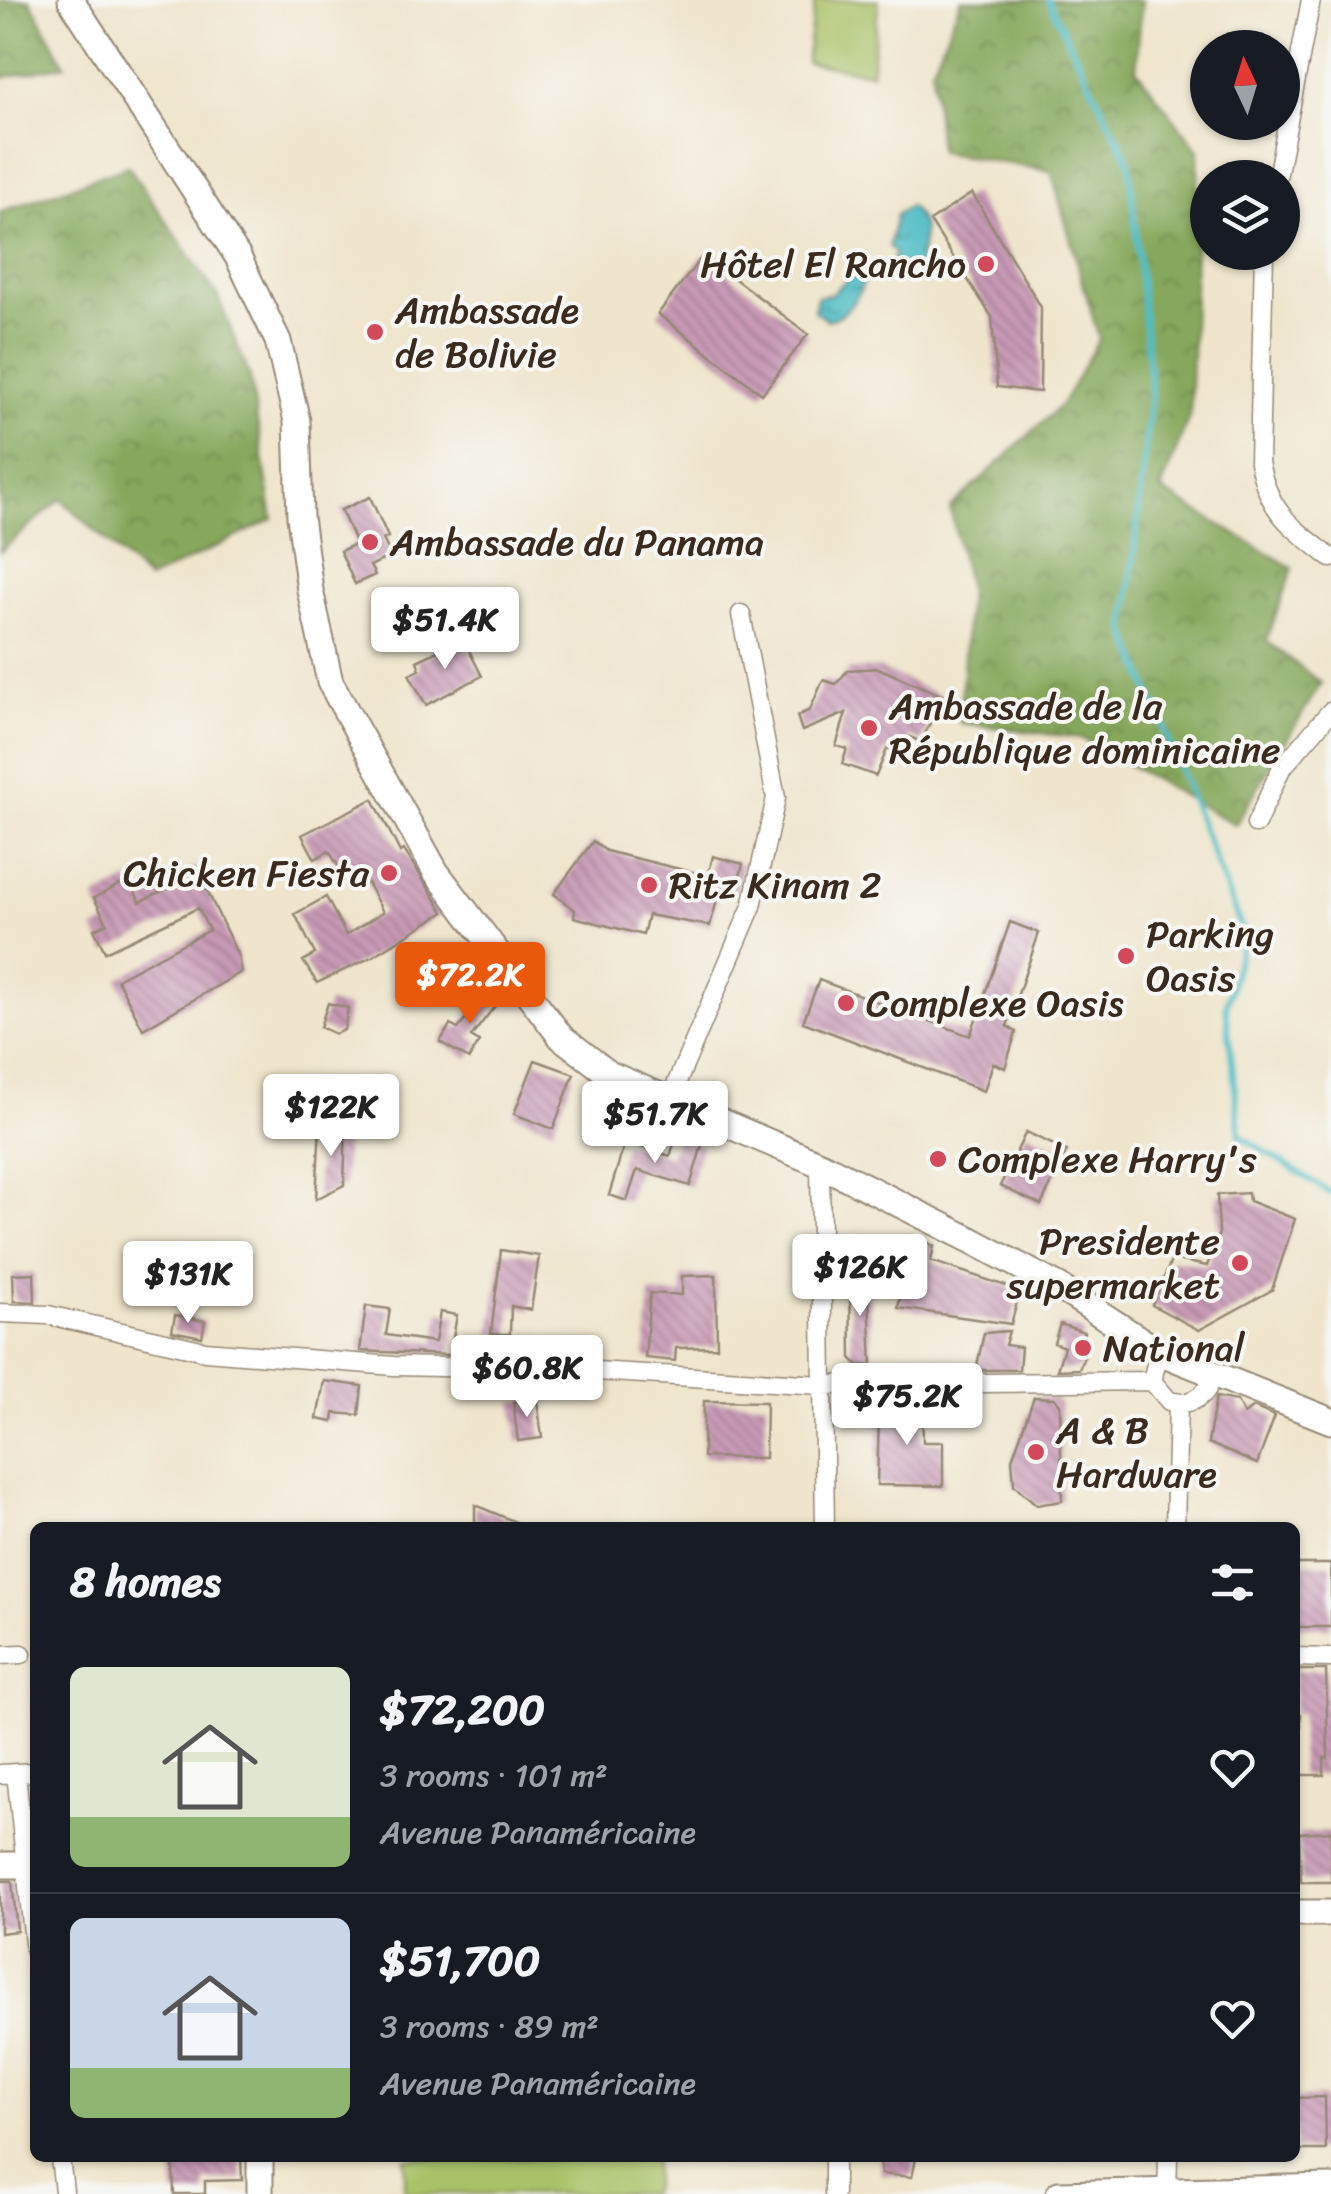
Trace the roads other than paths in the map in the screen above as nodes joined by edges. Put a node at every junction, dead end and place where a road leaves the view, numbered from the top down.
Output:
1 (70, 0) edge
2 (1310, 0) edge
3 (1280, 160) edge
4 (1264, 270) edge
5 (1331, 558) edge
6 (741, 614) dead end
7 (1331, 710) edge
8 (1256, 824) dead end
9 (669, 1100) junction
10 (820, 1164) junction
11 (0, 1313) edge
12 (1159, 1352) junction
13 (1212, 1375) junction
14 (1152, 1380) junction
15 (821, 1384) junction
16 (1178, 1403) junction
17 (1331, 1421) edge
18 (825, 1522) edge
19 (1175, 1522) edge
20 (22, 1654) dead end
21 (0, 1655) edge
22 (1300, 1657) edge
23 (1331, 1658) edge
24 (17, 1773) edge
25 (20, 1865) edge
26 (1300, 1913) edge
27 (1331, 1913) edge
28 (30, 1923) edge
29 (60, 2162) edge
30 (260, 2162) edge
31 (834, 2162) edge
32 (1168, 2162) edge
33 (1331, 2187) edge
34 (64, 2191) dead end
35 (1168, 2193) edge
36 (260, 2194) edge
37 (834, 2194) edge
38 (1059, 2194) edge

1 - 9 main road
2 - 3 street
4 - 5 street
6 - 9 street
7 - 8 street
9 - 10 main road
10 - 12 main road
10 - 15 street
11 - 15 street
12 - 13 main road
12 - 14 street
13 - 16 street
13 - 17 main road
14 - 15 street
14 - 16 street
15 - 18 street
16 - 19 street
20 - 21 street
22 - 23 street
24 - 25 street
25 - 28 street
26 - 27 main road
29 - 34 street
30 - 36 main road
31 - 37 street
32 - 35 street
33 - 35 main road
35 - 38 main road

